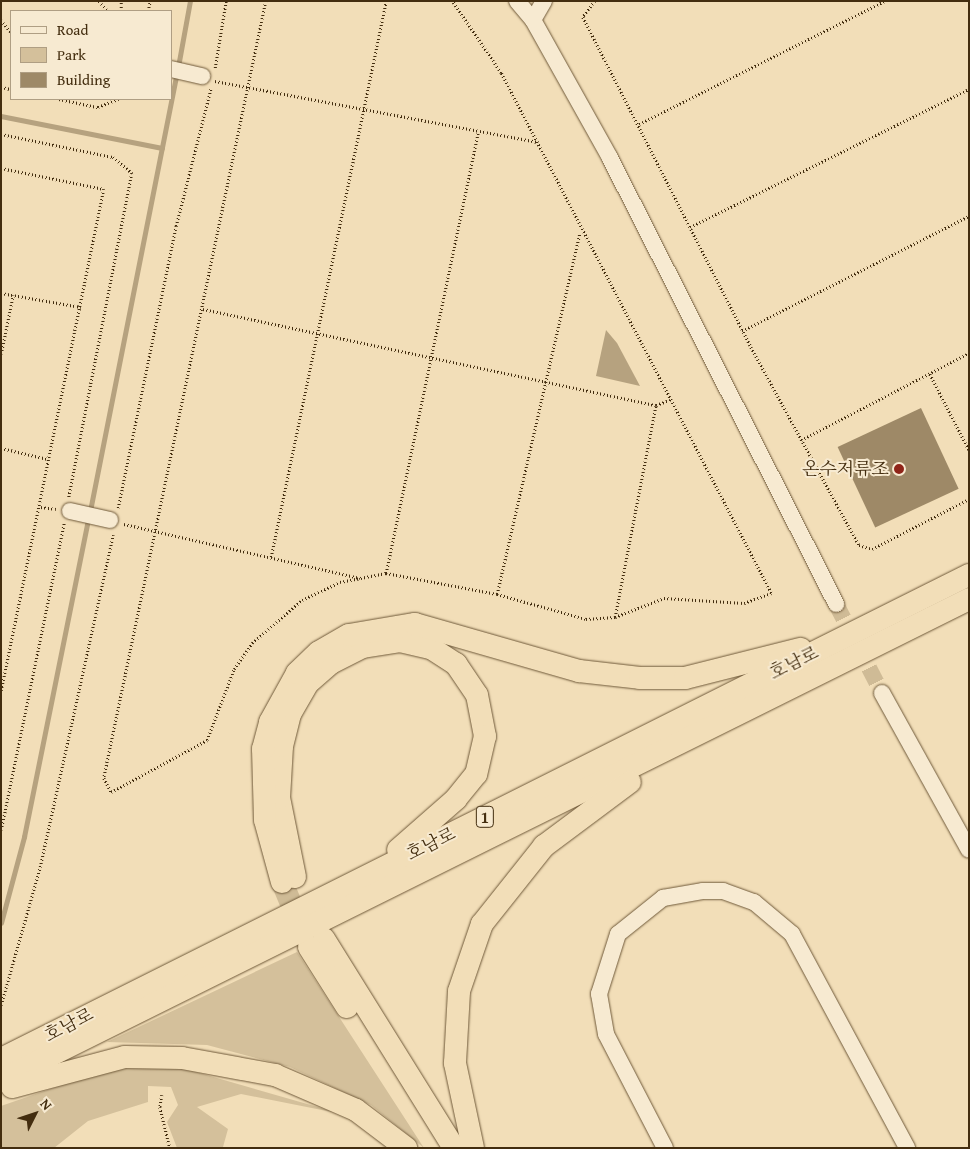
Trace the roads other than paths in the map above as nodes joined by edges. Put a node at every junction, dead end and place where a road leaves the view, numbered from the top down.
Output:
1 (517, 1) edge
2 (544, 1) edge
3 (533, 20) junction
4 (172, 69) edge
5 (207, 78) road end
6 (68, 510) road end
7 (113, 521) road end
8 (969, 575) edge
9 (969, 599) edge
10 (836, 604) tunnel mouth
11 (894, 613) junction
12 (882, 693) tunnel mouth
13 (709, 730) junction
14 (969, 850) edge
15 (346, 886) junction
16 (1, 1059) edge
17 (1, 1080) edge
18 (1, 1091) edge
19 (406, 1148) edge
20 (437, 1148) edge
21 (454, 1148) edge
22 (473, 1148) edge
23 (665, 1148) edge
24 (907, 1148) edge

1 - 3 street
2 - 3 street
3 - 10 street
4 - 5 street
6 - 7 street
8 - 11 highway, 호남로 / 1
9 - 13 highway, 호남로 / 1
11 - 15 highway, 호남로 / 1
11 - 15 highway
12 - 14 street
13 - 17 highway, 호남로 / 1
13 - 22 highway
15 - 16 highway, 호남로 / 1
18 - 19 highway
20 - 21 highway
23 - 24 street

